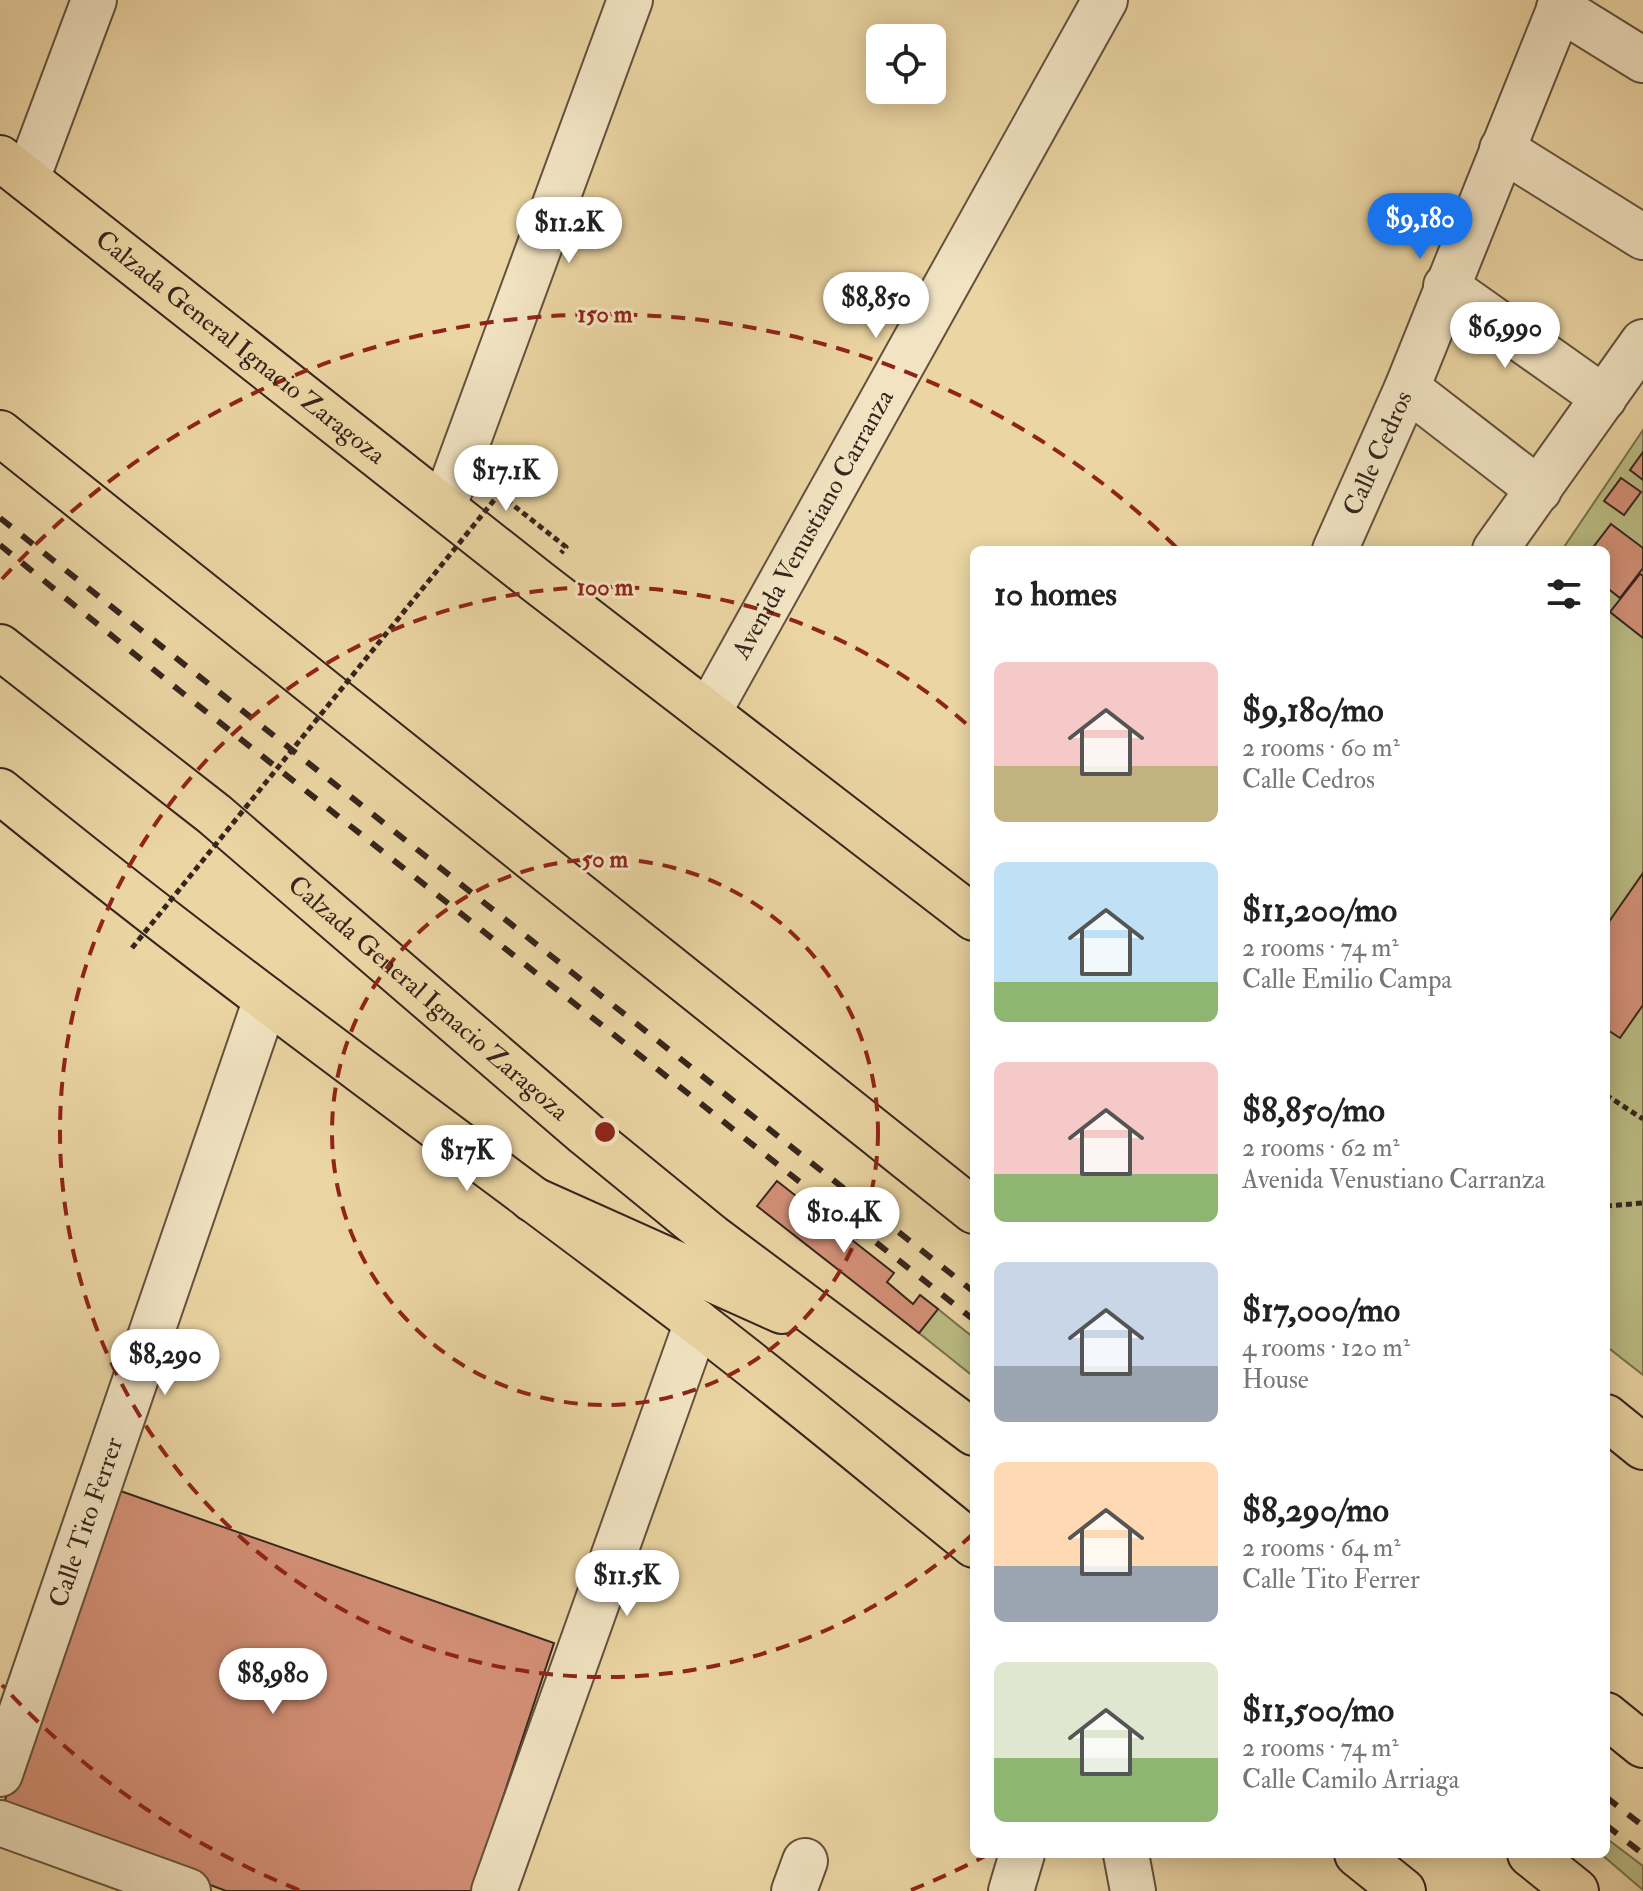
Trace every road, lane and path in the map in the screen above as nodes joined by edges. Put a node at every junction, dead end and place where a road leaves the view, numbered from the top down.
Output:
1 (94, 0) edge
2 (630, 0) edge
3 (1105, 0) edge
4 (1561, 4) edge
5 (1643, 60) edge
6 (1502, 149) junction
7 (14, 168) edge
8 (1643, 237) edge
9 (1446, 286) junction
10 (1643, 342) edge
11 (1407, 388) junction
12 (1604, 398) junction
13 (0, 433) edge
14 (1539, 490) junction
15 (444, 506) junction
16 (1337, 546) edge
17 (1498, 546) edge
18 (566, 547) dead end
19 (0, 647) edge
20 (708, 713) junction
21 (0, 791) edge
22 (970, 915) edge
23 (132, 948) dead end
24 (266, 999) junction
25 (1610, 1098) edge
26 (1643, 1119) edge
27 (532, 1199) junction
28 (1643, 1203) edge
29 (1610, 1206) edge
30 (970, 1208) edge
31 (697, 1322) junction
32 (857, 1345) junction
33 (1610, 1420) edge
34 (970, 1430) edge
35 (1643, 1447) edge
36 (970, 1542) edge
37 (1610, 1718) edge
38 (1643, 1745) edge
39 (0, 1774) edge
40 (0, 1823) edge
41 (1021, 1858) edge
42 (1127, 1858) edge
43 (1362, 1858) edge
44 (1535, 1858) edge
45 (188, 1891) edge
46 (494, 1891) edge
47 (1011, 1891) edge
48 (1133, 1891) edge
49 (1403, 1891) edge
50 (1576, 1891) edge

1 - 7 street
2 - 15 street
3 - 20 street, Avenida Venustiano Carranza
4 - 5 street
4 - 6 street, Calle Cedros
6 - 8 street
6 - 9 street, Calle Cedros
7 - 15 main road, Calzada General Ignacio Zaragoza
9 - 11 street, Calle Cedros
9 - 12 street
10 - 12 street
11 - 14 street
11 - 16 street, Calle Cedros
12 - 14 street
13 - 30 main road
14 - 17 street
15 - 20 main road, Calzada General Ignacio Zaragoza
18 - 23 path, bridge
19 - 32 main road, Calzada General Ignacio Zaragoza
20 - 22 main road, Calzada General Ignacio Zaragoza
21 - 24 main road
24 - 27 main road
24 - 39 street, Calle Tito Ferrer
25 - 26 path
27 - 31 main road
27 - 32 main road
28 - 29 path
31 - 36 main road
31 - 46 street
32 - 34 main road, Calzada General Ignacio Zaragoza
33 - 35 main road
37 - 38 main road
40 - 45 street
41 - 47 street
42 - 48 street
43 - 49 main road
44 - 50 main road

